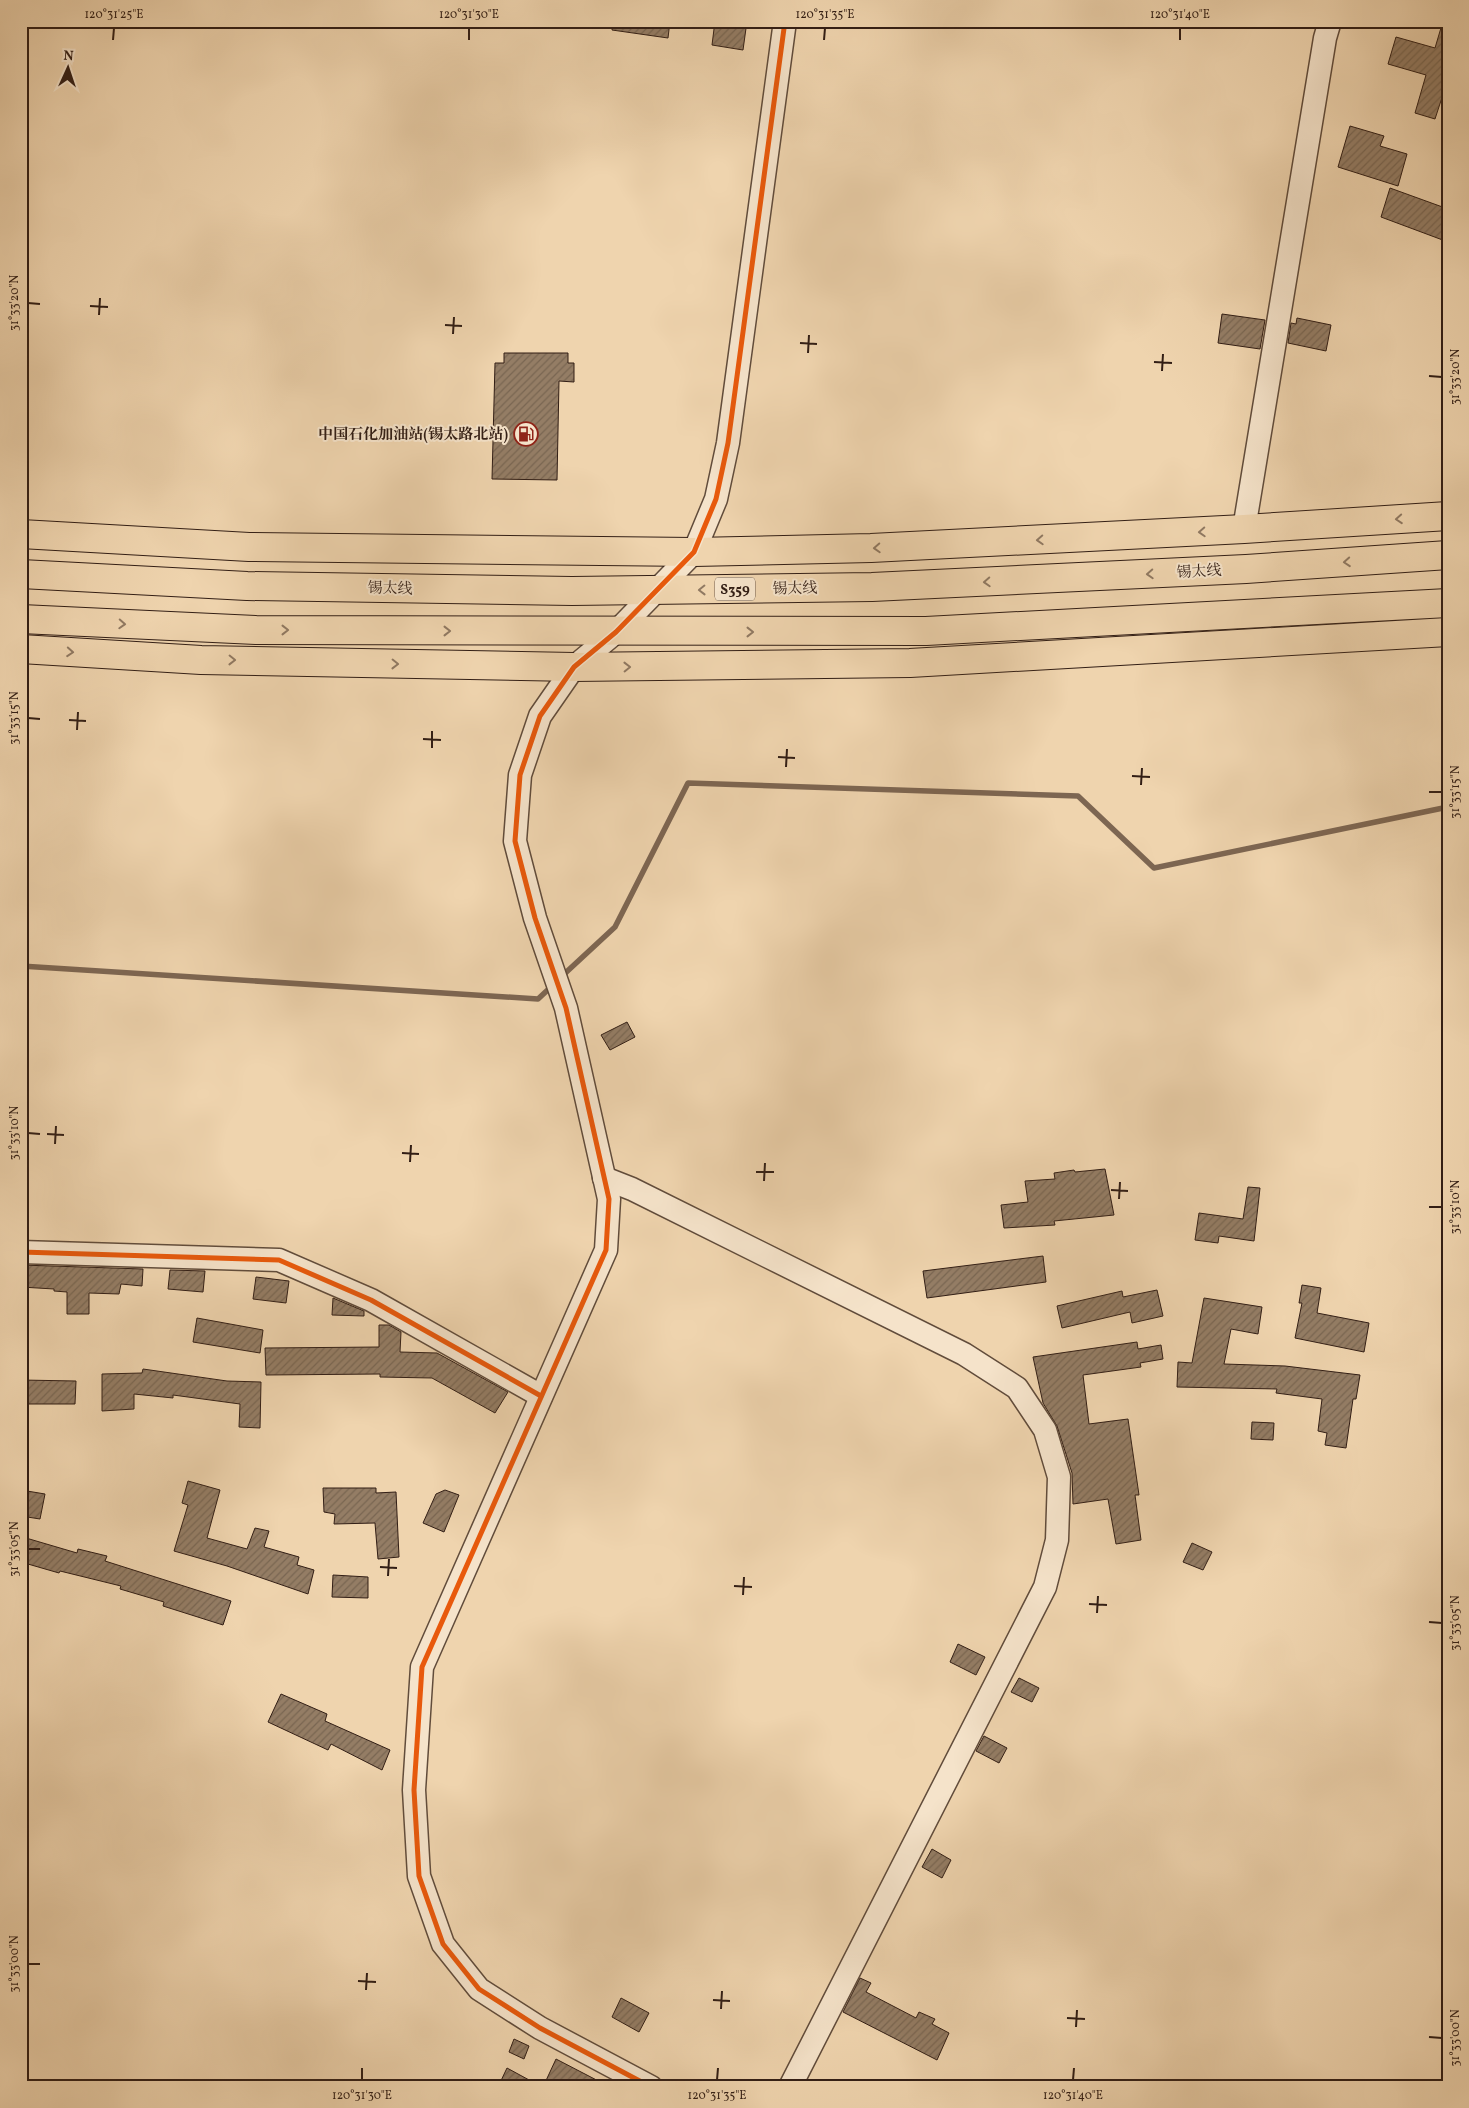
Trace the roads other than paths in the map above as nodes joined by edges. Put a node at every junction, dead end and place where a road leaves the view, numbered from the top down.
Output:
1 (785, 21) edge
2 (1330, 21) edge
3 (1448, 516) edge
4 (1244, 530) junction
5 (21, 534) edge
6 (694, 552) junction
7 (1448, 555) edge
8 (21, 574) edge
9 (658, 590) junction
10 (1448, 603) edge
11 (21, 619) edge
12 (616, 632) junction
13 (1448, 632) edge
14 (21, 649) edge
15 (574, 668) junction
16 (604, 1178) junction
17 (21, 1252) edge
18 (541, 1396) junction
19 (651, 2087) edge
20 (790, 2087) edge

1 - 6 street
2 - 4 street
3 -> 4 main road
4 -> 6 main road
5 - 6 main road
6 - 9 street
7 -> 9 main road, 锡太线 / S359
8 - 9 main road, 锡太线 / S359
9 - 12 street
12 -> 10 main road
11 -> 12 main road
12 - 15 street
15 -> 13 main road
14 -> 15 main road
15 - 16 street
16 - 18 street
16 - 20 street
17 - 18 street
18 - 19 street

